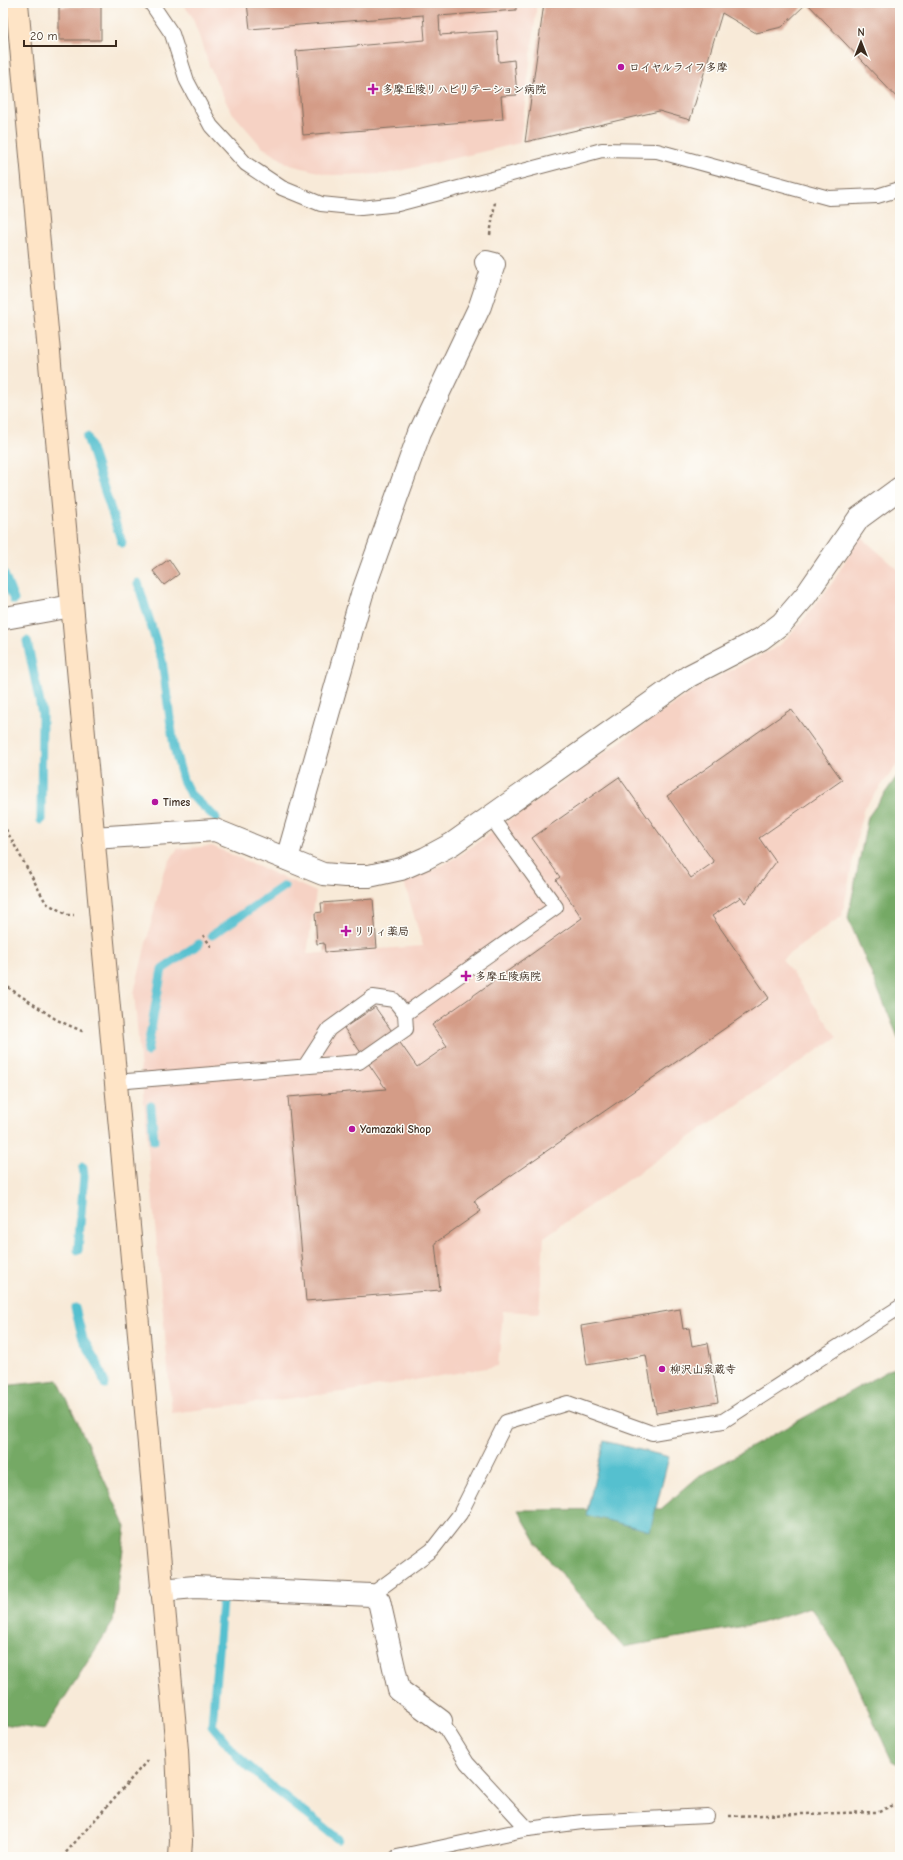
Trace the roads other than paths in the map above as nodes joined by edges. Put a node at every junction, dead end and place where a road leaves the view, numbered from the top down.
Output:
1 (17, 3) edge
2 (151, 3) edge
3 (900, 189) edge
4 (486, 262) road end
5 (900, 488) edge
6 (72, 606) junction
7 (5, 618) dead end
8 (491, 816) junction
9 (92, 838) junction
10 (287, 859) junction
11 (405, 1014) junction
12 (306, 1066) junction
13 (115, 1082) junction
14 (900, 1307) edge
15 (161, 1590) junction
16 (371, 1595) junction
17 (441, 1721) joint
18 (707, 1816) road end
19 (528, 1829) junction
20 (180, 1857) edge
21 (397, 1857) edge

1 - 6 street
2 - 3 lane
4 - 10 street
5 - 8 street
6 - 7 street
6 - 9 street
8 - 10 street
8 - 11 lane
9 - 10 street
9 - 13 street
11 - 12 lane
11 - 12 lane
12 - 13 lane
13 - 15 street
14 - 16 lane
15 - 16 street
15 - 20 street
16 - 17 street
17 - 19 lane
18 - 19 lane
19 - 21 lane

